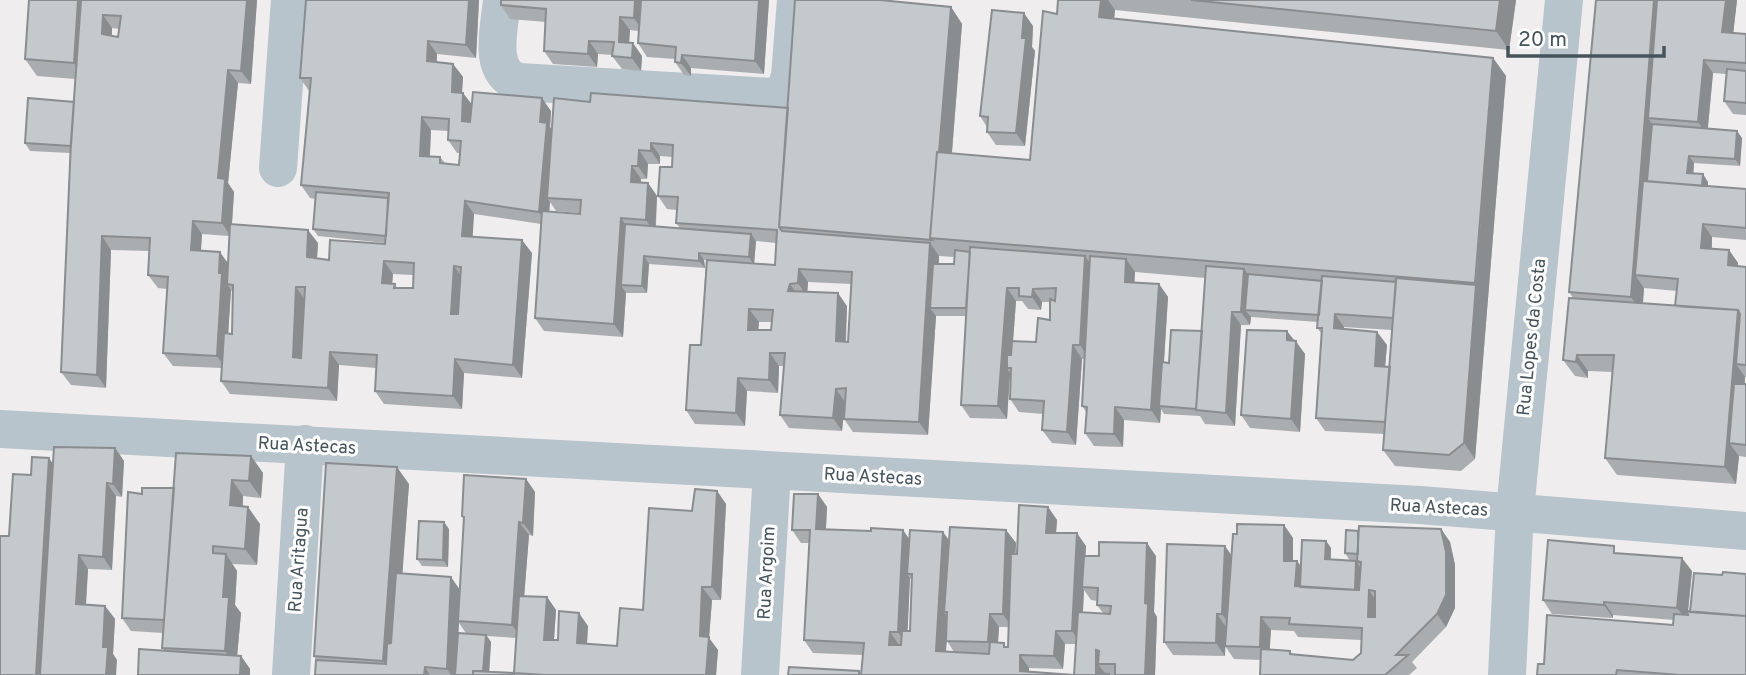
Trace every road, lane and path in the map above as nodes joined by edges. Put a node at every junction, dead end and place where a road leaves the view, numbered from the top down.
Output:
1 (290, 0) edge
2 (502, 0) edge
3 (796, 0) edge
4 (1564, 0) edge
5 (278, 168) dead end
6 (0, 429) edge
7 (305, 444) junction
8 (772, 471) junction
9 (1515, 511) junction
10 (1746, 531) edge
11 (1505, 673) edge
12 (291, 675) edge
13 (760, 675) edge

1 - 5 street
2 - 3 street
4 - 9 street, Rua Lopes da Costa
6 - 7 street, Rua Astecas
7 - 8 street, Rua Astecas
7 - 12 street, Rua Aritagua
8 - 9 street, Rua Astecas
8 - 13 street, Rua Argoim
9 - 10 street, Rua Astecas
9 - 11 street, Rua Lopes da Costa

